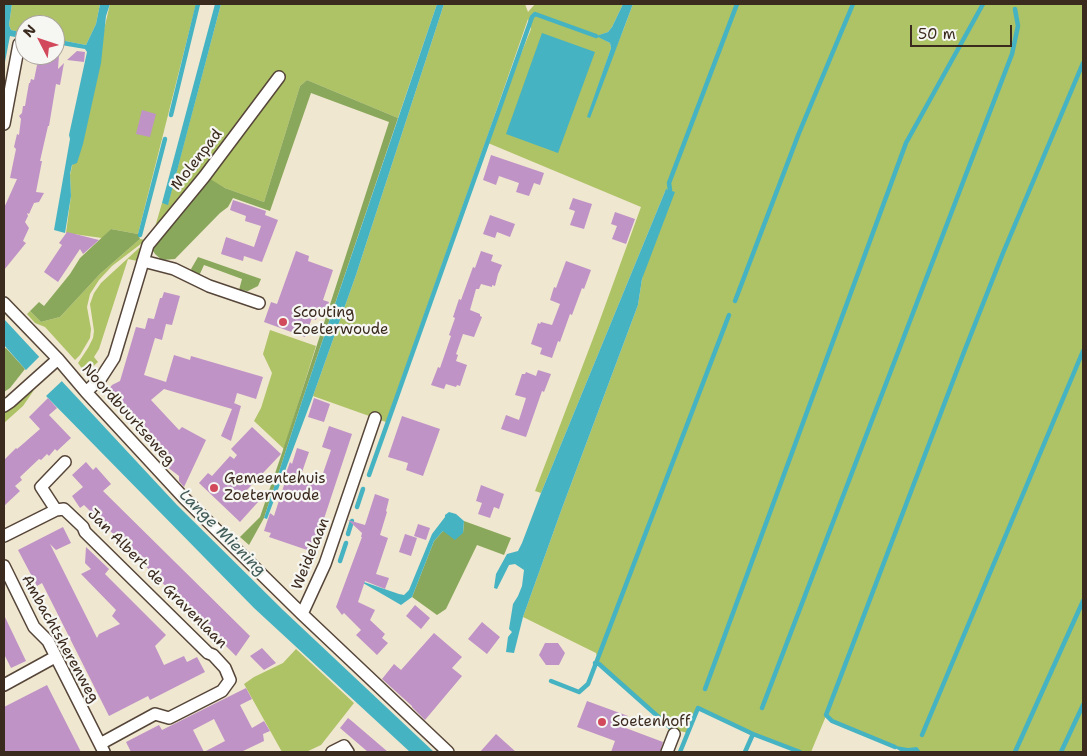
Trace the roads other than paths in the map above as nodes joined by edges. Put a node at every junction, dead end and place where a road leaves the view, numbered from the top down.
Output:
1 (15, 65) edge
2 (278, 77) dead end
3 (4, 124) edge
4 (142, 261) junction
5 (4, 302) edge
6 (259, 303) dead end
7 (55, 361) junction
8 (86, 392) junction
9 (4, 406) edge
10 (375, 418) dead end
11 (65, 462) dead end
12 (56, 510) junction
13 (4, 536) edge
14 (4, 566) edge
15 (302, 614) junction
16 (56, 657) junction
17 (4, 685) edge
18 (674, 734) dead end
19 (102, 748) edge
20 (332, 752) edge
21 (348, 752) edge
22 (448, 752) edge
23 (667, 752) edge

1 - 3 street
2 - 4 street, Molenpad
4 - 6 street
4 - 8 street, Molenpad
5 - 7 street, Noordbuurtseweg
7 - 8 street, Noordbuurtseweg
7 - 9 street
8 - 15 street, Noordbuurtseweg
10 - 15 street, Weidelaan
11 - 12 street, Jan Albert de Gravenlaan
12 - 13 street
12 - 19 street, Jan Albert de Gravenlaan
14 - 16 street, Ambachtsherenweg
15 - 22 street, Noordbuurtseweg
16 - 17 street
16 - 19 street, Ambachtsherenweg
18 - 23 street
20 - 21 street

